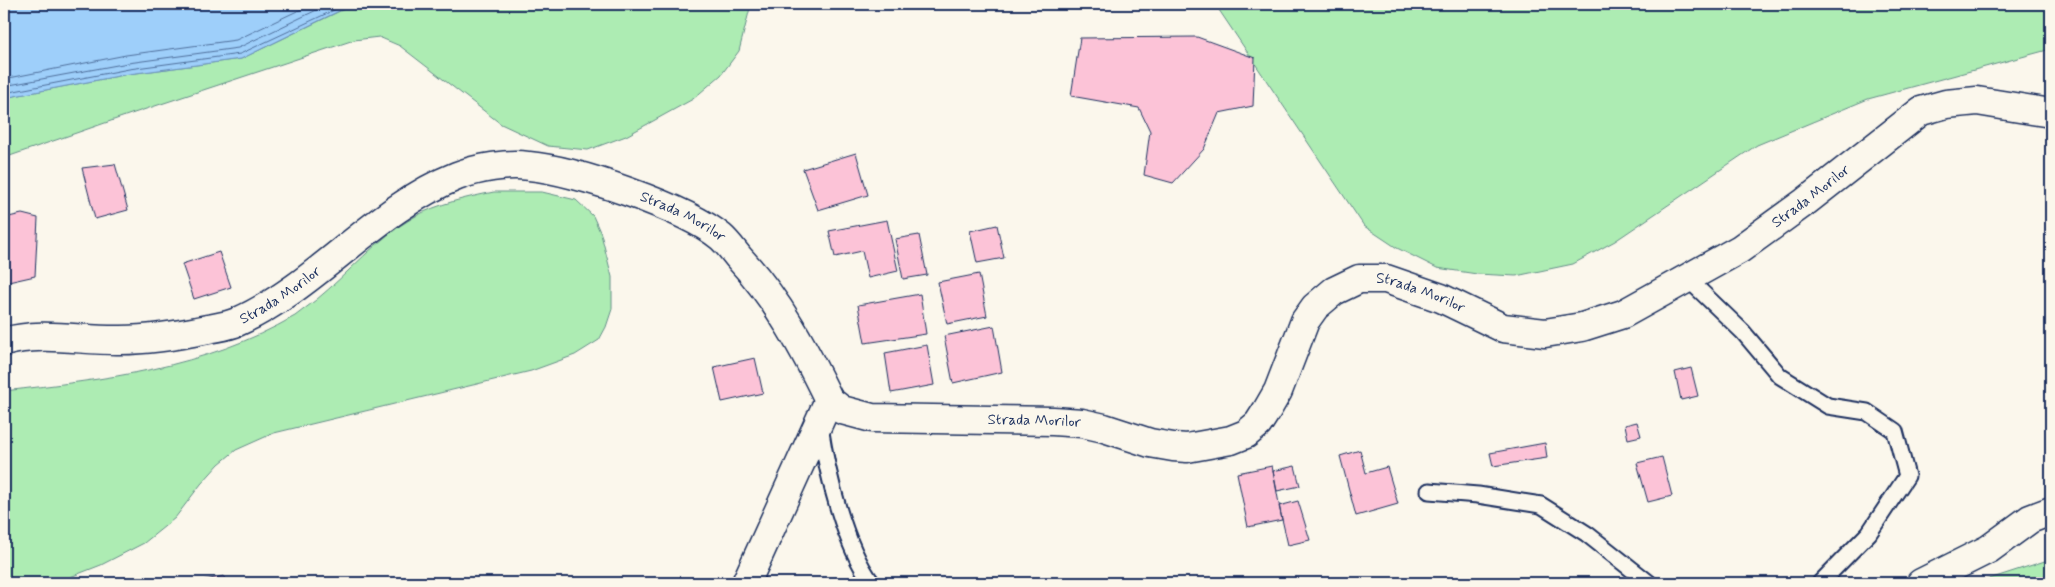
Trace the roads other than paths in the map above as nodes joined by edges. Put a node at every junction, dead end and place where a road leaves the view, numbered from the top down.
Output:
1 (2051, 113) edge
2 (1688, 279) junction
3 (4, 342) edge
4 (824, 410) junction
5 (1429, 491) dead end
6 (2051, 511) edge
7 (746, 583) edge
8 (872, 583) edge
9 (1649, 583) edge
10 (1820, 583) edge
11 (1921, 583) edge

1 - 2 street, Strada Morilor
2 - 4 street, Strada Morilor
2 - 10 lane
3 - 4 street, Strada Morilor
4 - 7 street
4 - 8 lane
5 - 9 lane
6 - 11 street

